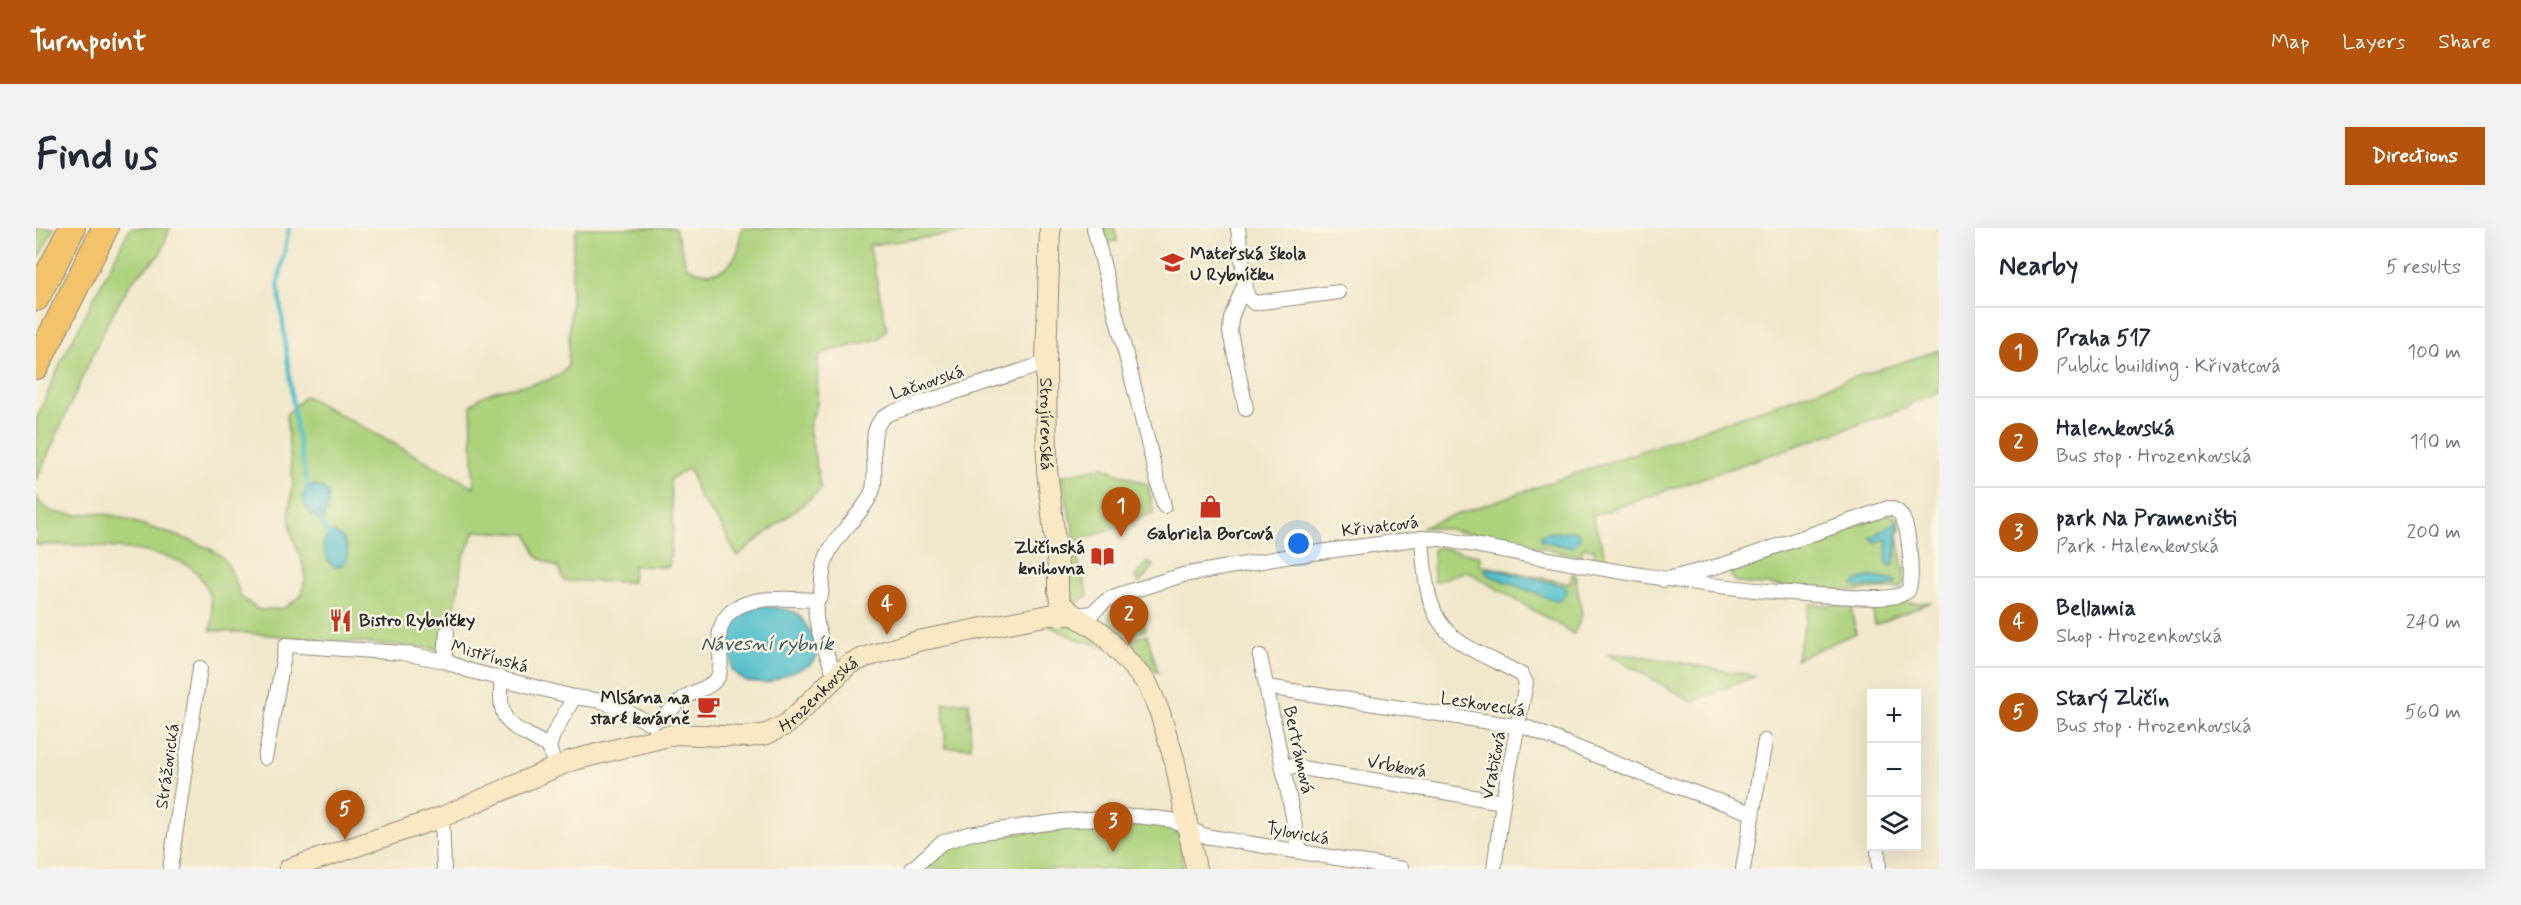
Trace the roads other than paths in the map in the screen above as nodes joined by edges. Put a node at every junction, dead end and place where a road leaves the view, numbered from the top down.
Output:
1 (72, 228) edge
2 (105, 228) edge
3 (1050, 228) edge
4 (1094, 228) edge
5 (1238, 228) edge
6 (1245, 285) junction
7 (1340, 292) dead end
8 (36, 298) edge
9 (1046, 363) junction
10 (36, 366) edge
11 (1246, 409) dead end
12 (1164, 506) dead end
13 (1422, 538) junction
14 (1722, 565) junction
15 (1663, 580) junction
16 (1724, 588) junction
17 (816, 600) junction
18 (1074, 615) junction
19 (447, 632) dead end
20 (1260, 656) dead end
21 (445, 661) junction
22 (200, 668) dead end
23 (835, 676) junction
24 (502, 678) junction
25 (1267, 687) junction
26 (574, 697) junction
27 (1518, 727) junction
28 (652, 731) junction
29 (1765, 741) dead end
30 (549, 747) junction
31 (265, 758) dead end
32 (1284, 765) junction
33 (555, 766) junction
34 (1503, 802) junction
35 (1752, 813) junction
36 (442, 817) junction
37 (1189, 827) junction
38 (1300, 851) junction
39 (1878, 851) edge
40 (327, 863) edge
41 (170, 869) edge
42 (289, 869) edge
43 (444, 869) edge
44 (912, 869) edge
45 (1196, 869) edge
46 (1402, 869) edge
47 (1494, 869) edge
48 (1743, 869) edge
49 (1879, 869) edge

1 - 8 highway
2 - 10 highway
3 - 9 street, Strojírenská
4 - 12 street
5 - 6 street
6 - 7 street
6 - 11 street
9 - 17 street, Lačnovská
9 - 18 street, Strojírenská
13 - 15 street, Křivatcová
13 - 18 street, Křivatcová
13 - 27 street, Vratičová
14 - 15 street, Křivatcová
14 - 16 street
14 - 16 street, Křivatcová
15 - 16 street, Křivatcová
17 - 23 street, Lačnovská
17 - 28 street
18 - 23 street, Hrozenkovská
18 - 37 street
19 - 21 street
20 - 25 street, Bertrámová
21 - 24 street, Mistřínská
21 - 31 street, Mistřínská
22 - 41 street, Strážovická
23 - 28 street, Hrozenkovská
24 - 26 street, Mistřínská
24 - 30 street
25 - 27 street, Leskovecká
25 - 32 street, Bertrámová
26 - 28 street, Mistřínská
26 - 30 street
27 - 34 street, Vratičová
27 - 35 street, Leskovecká
28 - 33 street, Hrozenkovská
29 - 35 street
30 - 33 street
32 - 34 street, Vrbková
32 - 38 street, Bertrámová
33 - 36 street, Hrozenkovská
34 - 47 street, Vratičová
35 - 48 street
36 - 40 street, Hrozenkovská
36 - 43 street
37 - 38 street, Tylovická
37 - 44 street, Tylovická
37 - 45 street
38 - 46 street, Tylovická
39 - 49 street
40 - 42 street, Hrozenkovská

